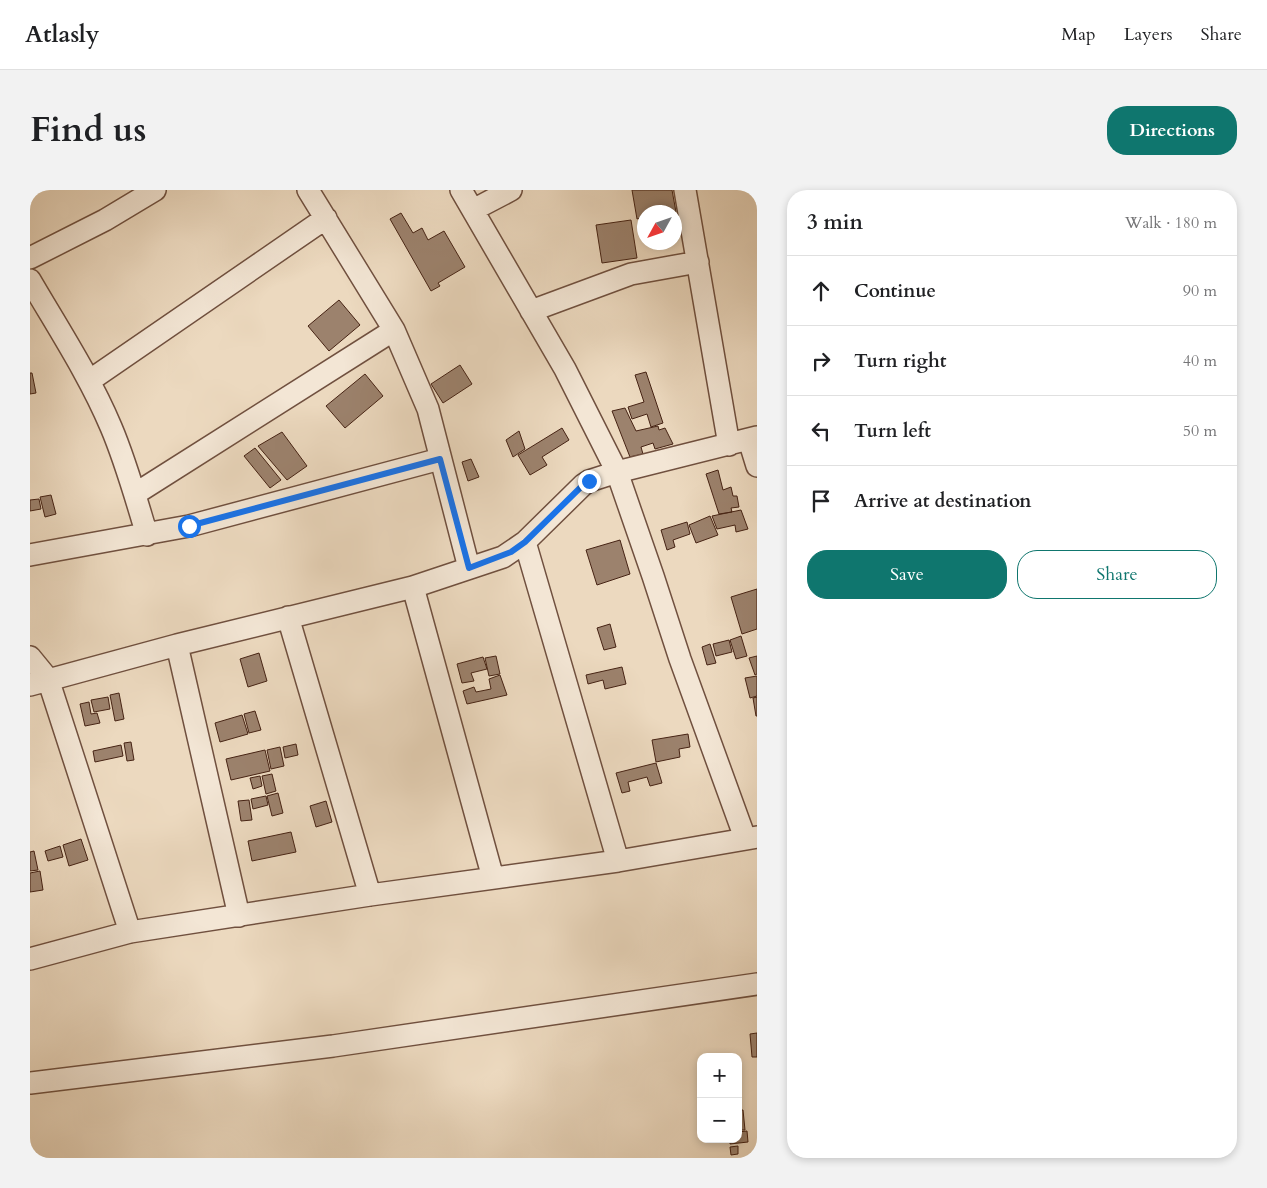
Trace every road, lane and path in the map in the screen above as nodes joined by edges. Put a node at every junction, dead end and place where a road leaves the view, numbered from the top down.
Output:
1 (155, 190) edge
2 (308, 190) edge
3 (461, 190) edge
4 (511, 190) edge
5 (685, 190) edge
6 (473, 210) junction
7 (326, 218) junction
8 (30, 258) edge
9 (698, 262) junction
10 (30, 280) edge
11 (531, 311) junction
12 (394, 330) junction
13 (89, 381) junction
14 (745, 440) edge
15 (440, 459) junction
16 (757, 466) edge
17 (617, 472) junction
18 (135, 494) junction
19 (147, 535) junction
20 (525, 542) junction
21 (30, 555) edge
22 (469, 568) junction
23 (414, 587) junction
24 (288, 616) junction
25 (177, 644) junction
26 (30, 657) edge
27 (39, 682) edge
28 (751, 838) edge
29 (618, 861) junction
30 (493, 878) junction
31 (370, 895) junction
32 (239, 916) junction
33 (130, 932) junction
34 (30, 959) edge
35 (757, 984) edge
36 (30, 1082) edge

1 - 8 street
2 - 7 street
3 - 6 street
4 - 6 street
5 - 9 street
6 - 11 street
7 - 12 street
7 - 13 street
9 - 11 street
9 - 14 street
10 - 13 street
11 - 17 street
12 - 15 street
12 - 18 street
13 - 18 street
14 - 16 street
14 - 17 street
15 - 19 street
15 - 22 street
17 - 20 street
17 - 28 street
18 - 19 street
19 - 21 street
20 - 22 street
20 - 29 street
22 - 23 street
23 - 24 street
23 - 30 street
24 - 25 street
24 - 31 street
25 - 27 street
25 - 32 street
26 - 27 street
27 - 33 street
28 - 29 street
29 - 30 street
30 - 31 street
31 - 32 street
32 - 33 street
33 - 34 street
35 - 36 street

